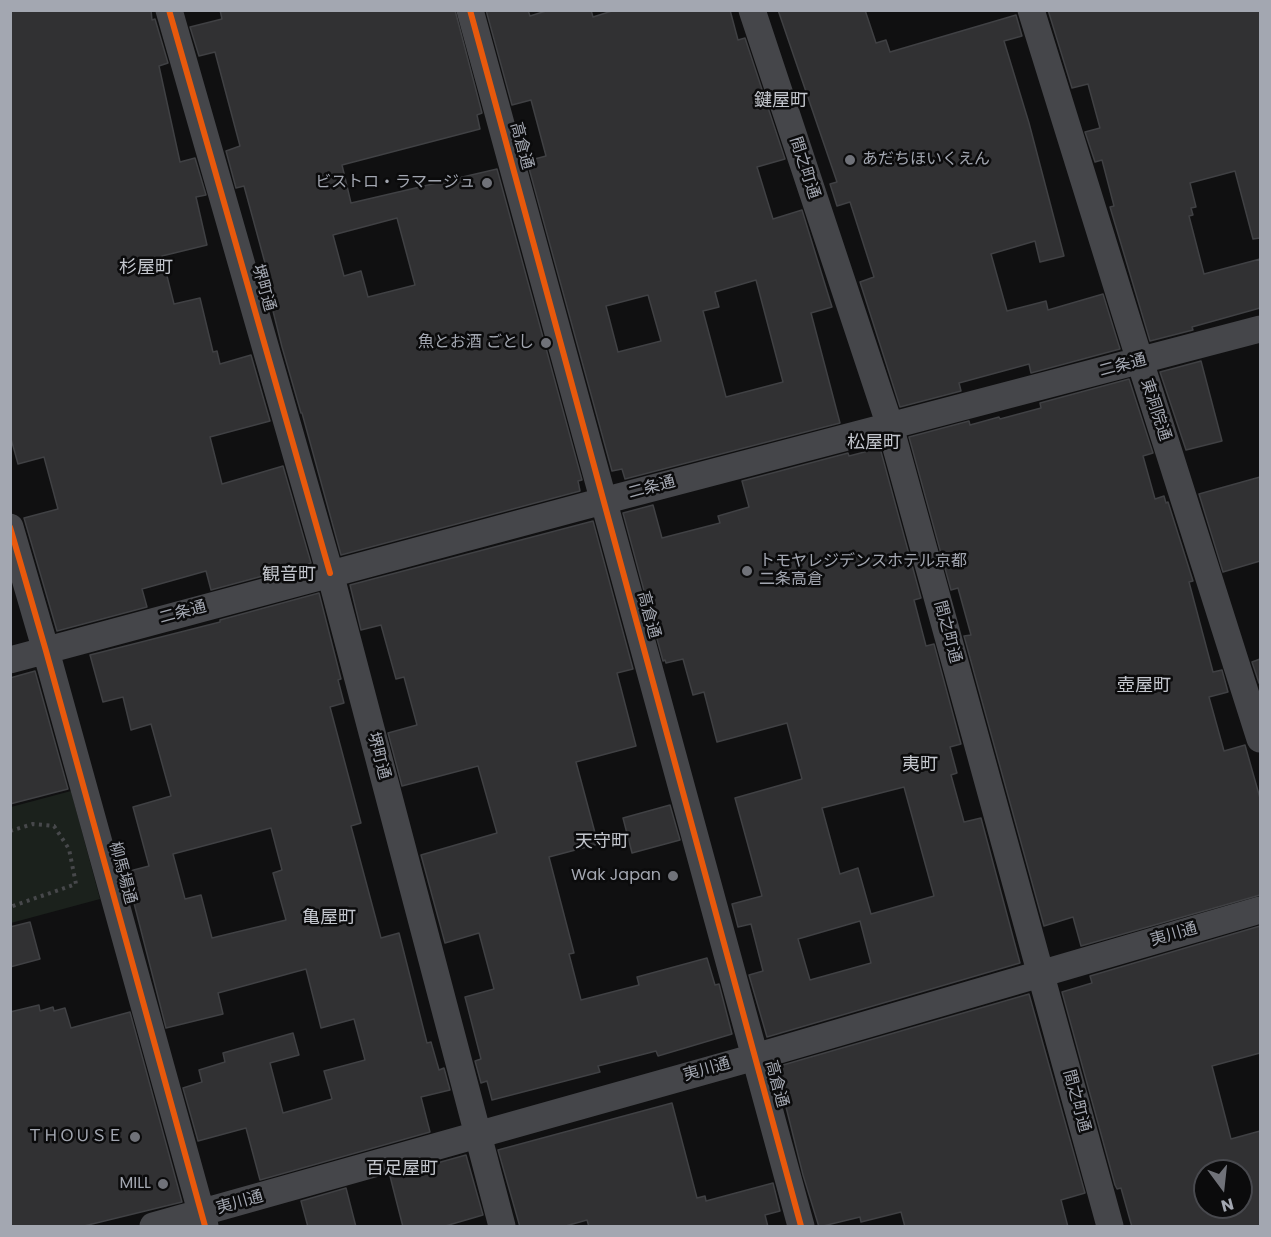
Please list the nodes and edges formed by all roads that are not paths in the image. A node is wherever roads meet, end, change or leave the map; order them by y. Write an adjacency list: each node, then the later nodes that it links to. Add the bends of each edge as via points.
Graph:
1 (169, 10): 10 (street, 堺町通)
2 (470, 10): 8 (street, 高倉通)
3 (752, 10): 7 (street, 間之町通)
4 (1031, 10): 6 (street, 東洞院通)
5 (1260, 329): 6 (street, 二条通)
6 (1140, 361): 7 (street, 二条通); 13 (street, 東洞院通)
7 (890, 426): 8 (street, 二条通); 15 (street, 間之町通)
8 (603, 501): 10 (street, 二条通); 16 (street, 高倉通)
9 (10, 527): 11 (street, 柳馬場通)
10 (330, 573): 11 (street, 二条通); 17 (street, 堺町通)
11 (46, 651): 12 (street, 二条通); 18 (street, 柳馬場通)
12 (10, 660)
13 (1260, 739)
14 (1260, 910): 15 (street, 夷川通)
15 (1041, 973): 16 (street, 夷川通); 22 (street, 間之町通)
16 (755, 1057): 17 (street, 夷川通); 21 (street, 高倉通)
17 (478, 1136): 18 (street, 夷川通); 20 (street, 堺町通)
18 (203, 1220): 19 (street, 夷川通)
19 (153, 1227)
20 (502, 1227)
21 (801, 1227)
22 (1110, 1227)

